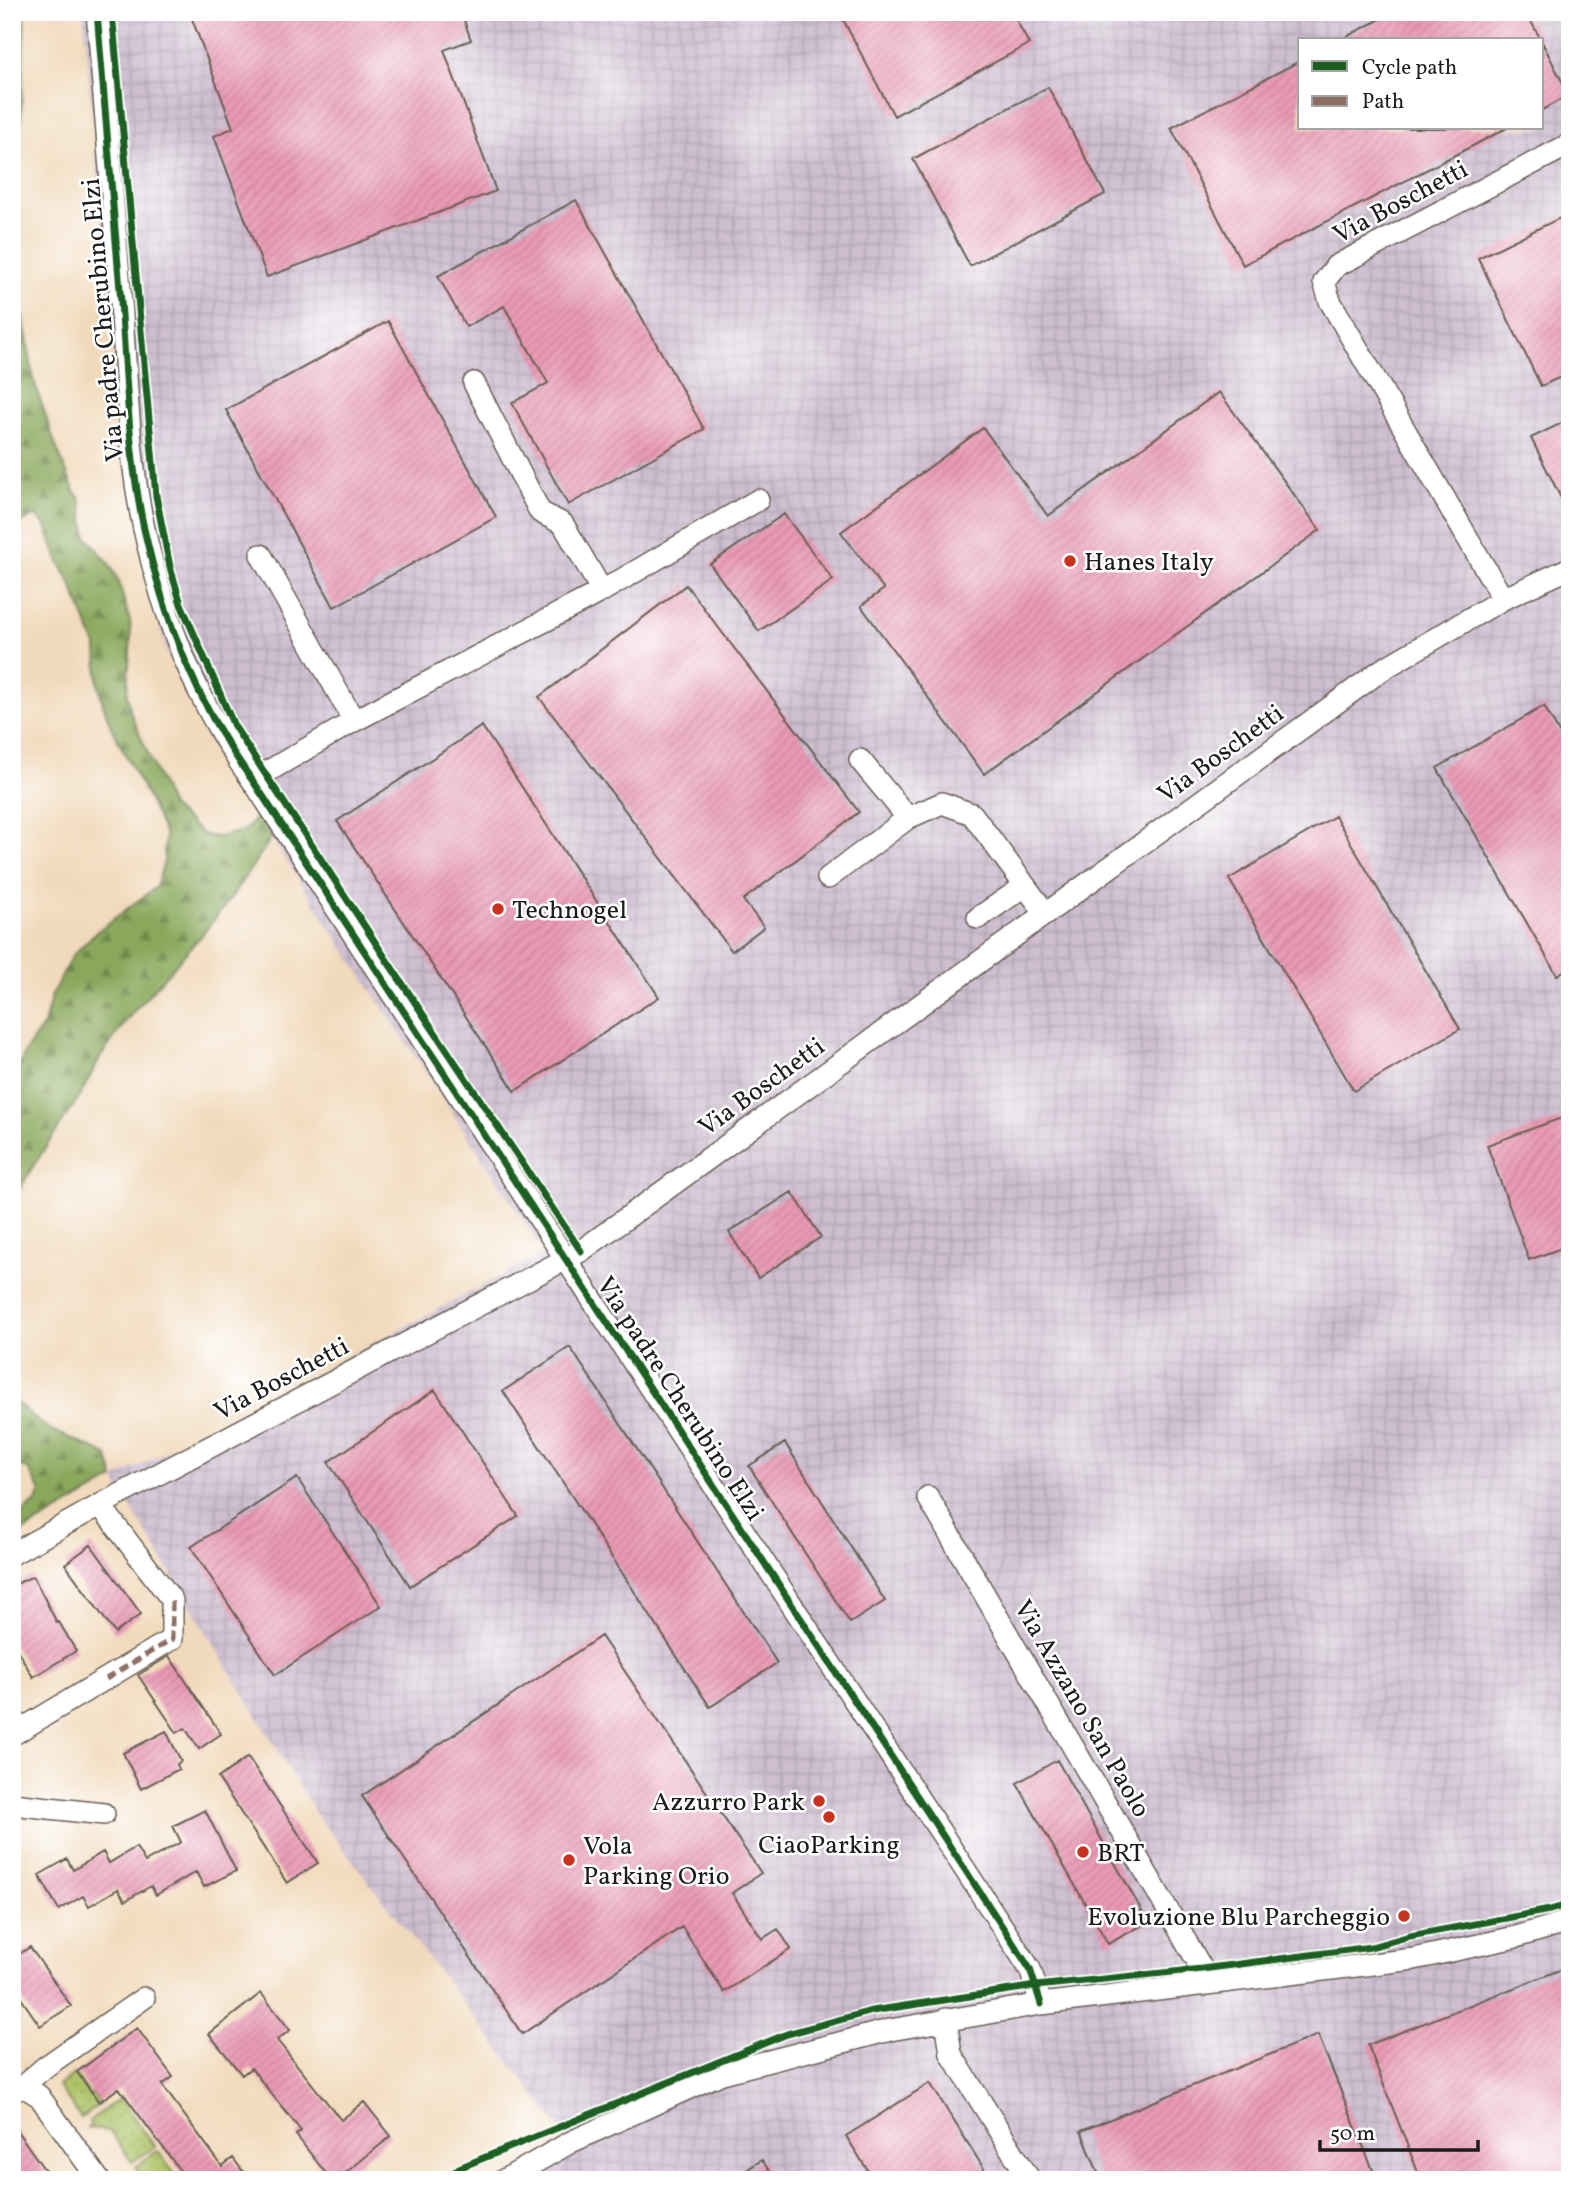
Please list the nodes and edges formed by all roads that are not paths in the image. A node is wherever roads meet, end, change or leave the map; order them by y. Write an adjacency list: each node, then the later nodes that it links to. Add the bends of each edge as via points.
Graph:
1 (97, 12): 11 (street, Via padre Cherubino Elzi, via 132,450 144,527 183,655 234,757)
2 (1570, 144): 8 (street, Via Boschetti, via 1336,266 1324,282 1330,301)
3 (474, 383): 7 (street, via 540,512 564,524)
4 (758, 500): 7 (street)
5 (261, 555): 9 (street)
6 (1570, 568): 8 (street, Via Boschetti)
7 (602, 591): 9 (street)
8 (1503, 599): 15 (street, Via Boschetti, via 1383,669)
9 (354, 721): 11 (street, via 265,773)
10 (860, 760): 12 (street)
11 (255, 784): 17 (street, Via padre Cherubino Elzi)
12 (908, 818): 13 (street); 14 (street, via 942,803 972,814)
13 (828, 878)
14 (1025, 886): 15 (street); 16 (street)
15 (1046, 914): 17 (street, Via Boschetti)
16 (978, 918)
17 (565, 1260): 19 (street, Via Boschetti); 27 (street, Via padre Cherubino Elzi, via 1030,1969)
18 (928, 1497): 25 (street, Via Azzano San Paolo, via 1202,1969)
19 (100, 1505): 20 (street, Via Boschetti); 21 (street, via 172,1600 172,1639)
20 (12, 1554)
21 (12, 1735)
22 (12, 1804): 23 (street)
23 (104, 1814)
24 (1570, 1922): 25 (street, via 1413,1959)
25 (1204, 1985): 27 (street)
26 (144, 1998): 29 (street)
27 (1041, 2004): 28 (street)
28 (946, 2019): 31 (street, via 722,2073 571,2142); 32 (street, via 951,2054)
29 (18, 2089): 30 (street, via 39,2096)
30 (99, 2180)
31 (504, 2180)
32 (1030, 2180)

